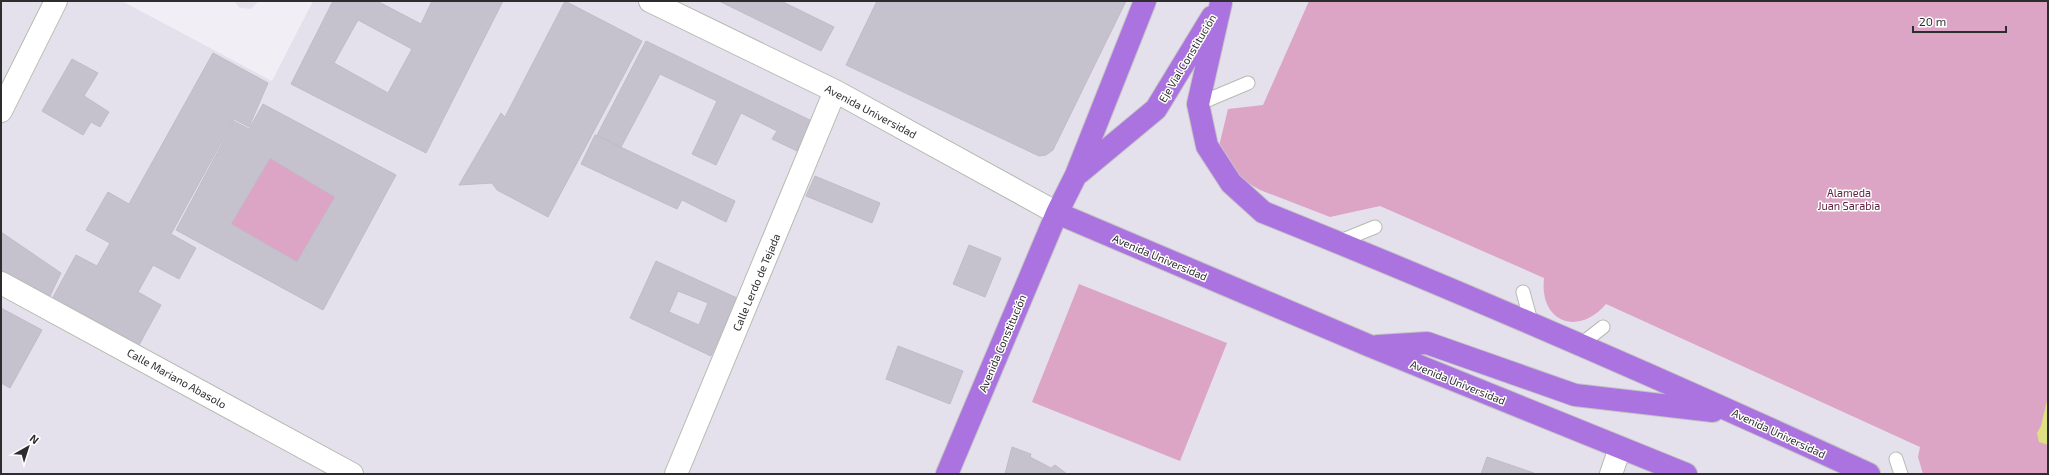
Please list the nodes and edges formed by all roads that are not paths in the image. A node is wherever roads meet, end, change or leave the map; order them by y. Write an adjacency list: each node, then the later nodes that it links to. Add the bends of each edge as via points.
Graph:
1 (650, 1): 6 (street, Avenida Universidad)
2 (1145, 1): 9 (main road, Eje Vial Constitución)
3 (53, 2): 8 (street)
4 (1221, 2): 7 (main road, Avenida Universidad); 9 (main road, Eje Vial Constitución, via 1156,109)
5 (1248, 83): 7 (lane)
6 (835, 90): 10 (street, Avenida Universidad); 23 (street, Calle Lerdo de Tejada)
7 (1198, 104): 12 (main road, Avenida Universidad, via 1207,146 1230,183 1263,212)
8 (1, 111)
9 (1076, 175): 10 (main road, Eje Vial Constitución)
10 (1057, 213): 18 (main road, Avenida Universidad); 24 (main road, Avenida Constitución)
11 (1375, 227): 12 (lane)
12 (1338, 242): 15 (main road, Avenida Universidad)
13 (1, 283): 22 (street, Calle Mariano Abasolo)
14 (1523, 292): 15 (lane)
15 (1532, 325): 17 (main road, Avenida Universidad)
16 (1603, 327): 17 (lane)
17 (1580, 345): 19 (main road, Avenida Universidad)
18 (1370, 346): 19 (main road, via 1427,343 1575,395); 20 (main road, Avenida Universidad)
19 (1737, 413): 27 (main road, Avenida Universidad)
20 (1620, 448): 25 (street); 26 (main road, Avenida Universidad)
21 (1896, 459): 28 (lane)
22 (352, 474)
23 (676, 474)
24 (947, 474)
25 (1611, 474)
26 (1686, 474)
27 (1869, 474)
28 (1902, 474)

